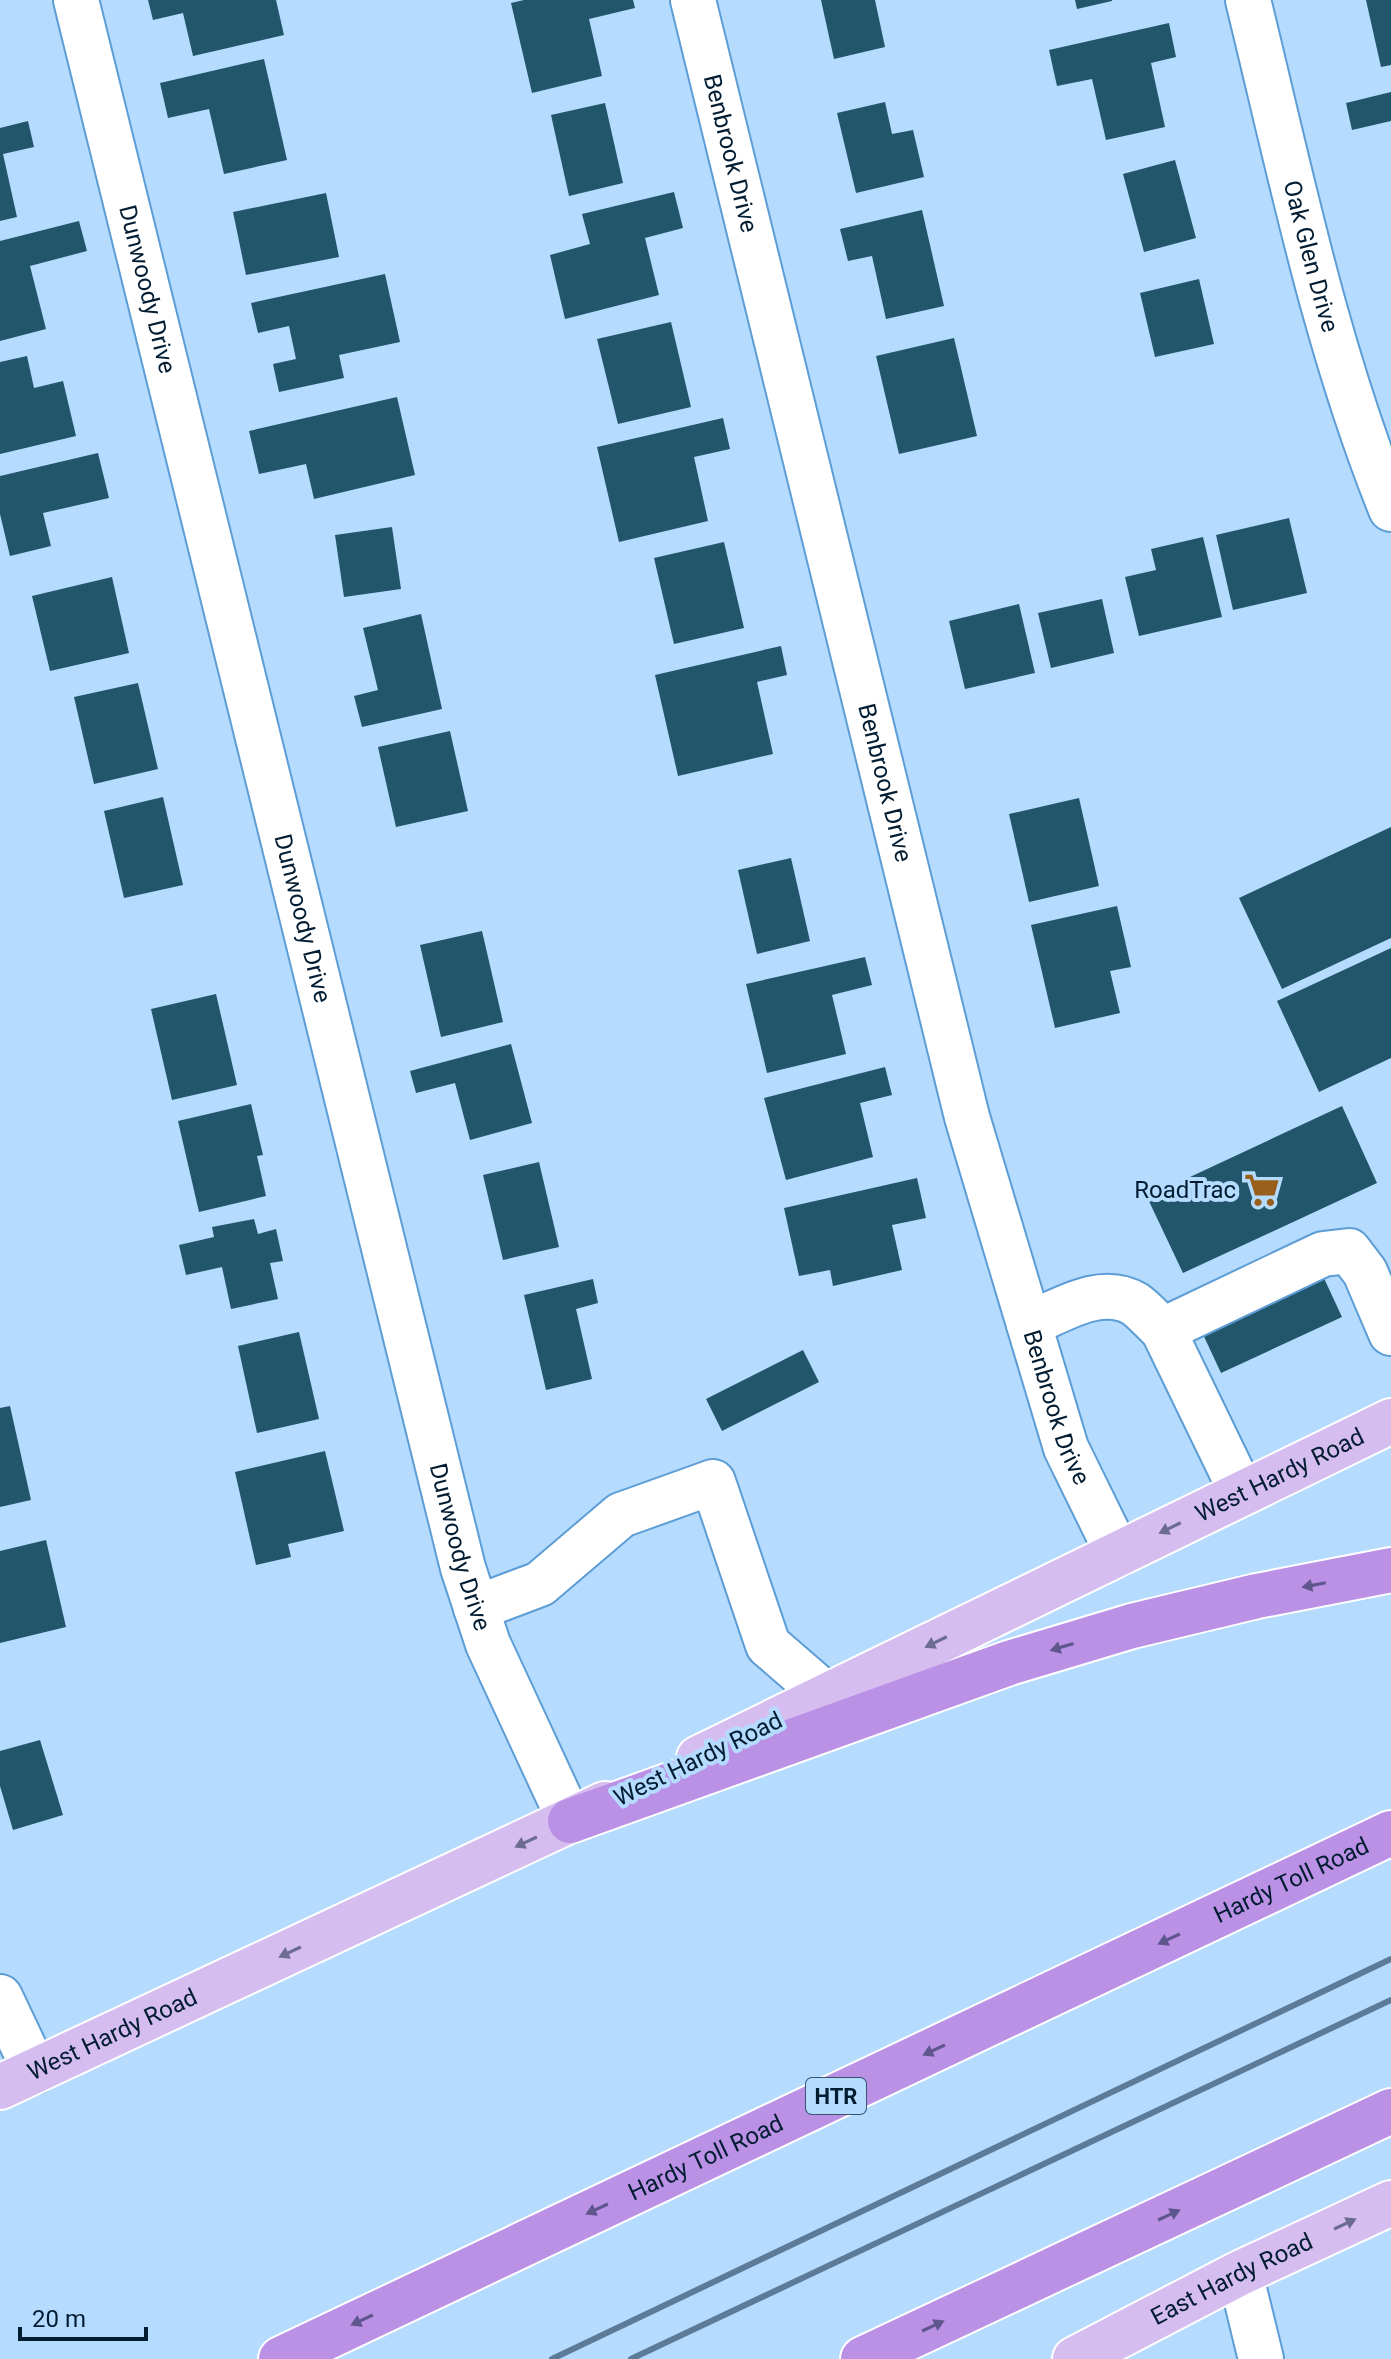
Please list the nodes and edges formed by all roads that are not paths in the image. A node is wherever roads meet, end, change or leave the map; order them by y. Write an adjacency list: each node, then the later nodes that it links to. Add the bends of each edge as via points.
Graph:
1 (76, 0): 12 (street, Dunwoody Drive)
2 (693, 0): 5 (street, Benbrook Drive, via 967,1117)
3 (1248, 0): 4 (street, Oak Glen Drive, via 1322,301 1364,442)
4 (1391, 509)
5 (1029, 1324): 6 (street, via 1100,1295 1137,1305); 10 (street, Benbrook Drive, via 1066,1448)
6 (1163, 1330): 7 (street, via 1323,1254 1349,1251 1365,1272); 9 (street)
7 (1391, 1333)
8 (1391, 1421): 9 (main road, West Hardy Road)
9 (1242, 1493): 10 (main road, West Hardy Road, one-way to 10)
10 (1118, 1554): 13 (main road, West Hardy Road, one-way to 13)
11 (1391, 1570): 14 (highway, one-way to 14, via 1132,1626 1009,1663)
12 (476, 1608): 13 (street, via 540,1584 621,1515 713,1482 768,1645); 14 (street, Dunwoody Drive)
13 (827, 1696): 14 (main road, West Hardy Road)
14 (570, 1821): 17 (main road, West Hardy Road, one-way to 17)
15 (1391, 1833): 21 (highway, Hardy Toll Road / HTR, one-way to 21)
16 (0, 1997): 17 (street)
17 (17, 2079)
18 (1391, 2111): 22 (highway, one-way to 18)
19 (1391, 2203): 20 (main road, East Hardy Road, one-way to 19)
20 (1240, 2273): 23 (main road, East Hardy Road); 24 (street)
21 (281, 2359)
22 (863, 2359)
23 (1075, 2359)
24 (1261, 2359)

